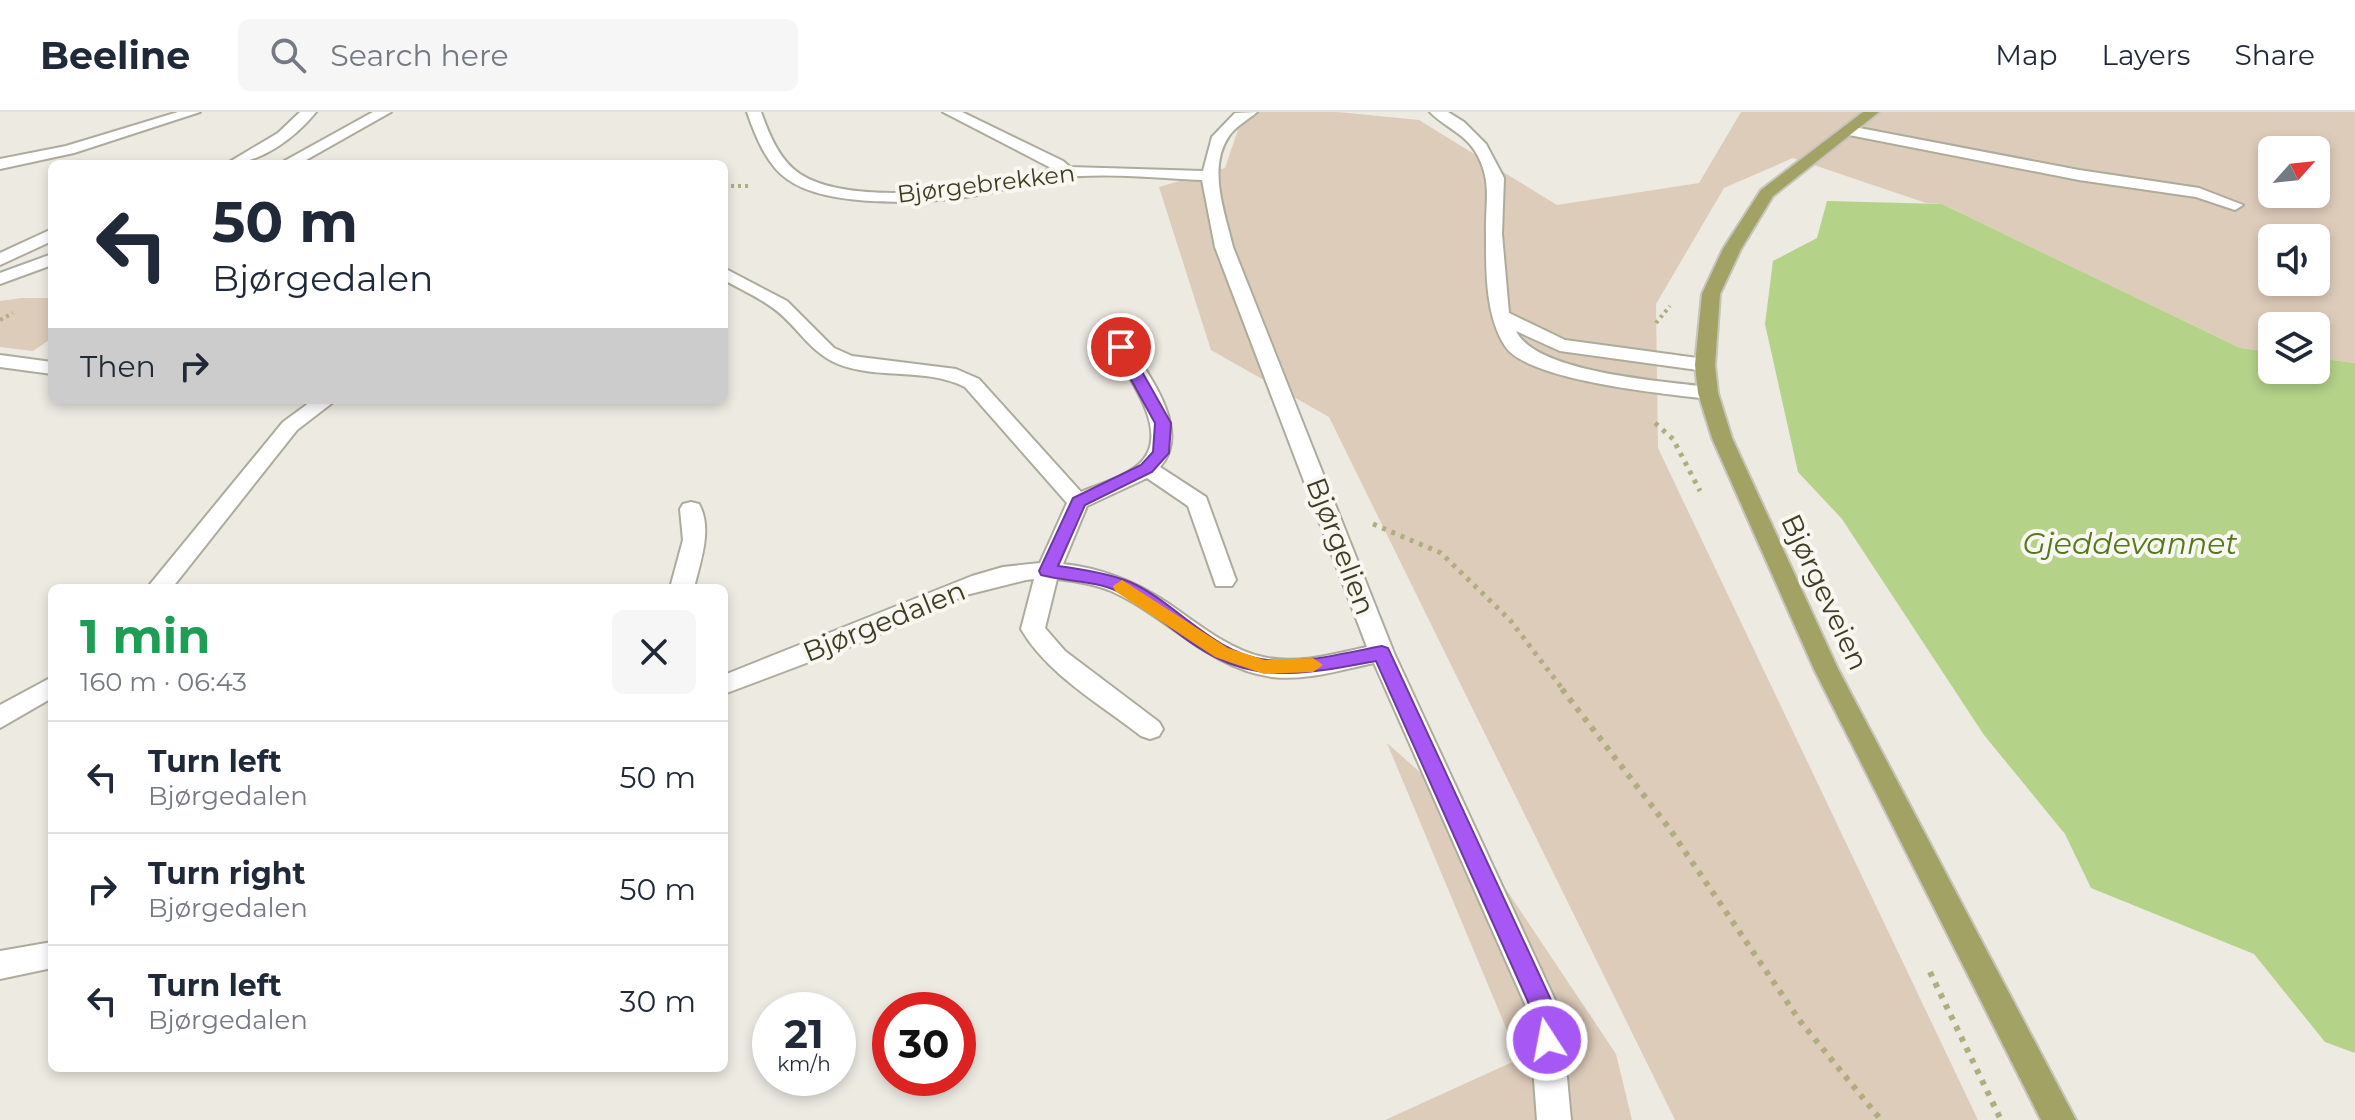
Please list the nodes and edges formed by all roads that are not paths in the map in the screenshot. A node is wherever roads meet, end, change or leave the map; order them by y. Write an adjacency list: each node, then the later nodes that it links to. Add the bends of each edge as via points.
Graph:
1 (193, 112): 12 (street, via 69,150)
2 (309, 112): 10 (street, via 283,136)
3 (384, 112): 11 (street)
4 (754, 112): 13 (street, Bjørgebrekken, via 783,166 799,181 827,188 899,197 935,195)
5 (950, 112): 13 (street)
6 (1250, 112): 14 (street, Bjørgelien, via 1220,137)
7 (1437, 112): 21 (street, via 1481,147 1496,178)
8 (1872, 112): 9 (main road, Bjørgeveien)
9 (1849, 131): 15 (street, via 2199,193); 24 (main road, Bjørgeveien, via 1767,193 1732,249 1711,294)
10 (241, 160)
11 (294, 160)
12 (0, 164)
13 (1066, 172): 14 (street, Bjørgebrekken)
14 (1209, 176): 35 (street, Bjørgelien, via 1224,247)
15 (2235, 205)
16 (48, 236): 17 (street)
17 (0, 260)
18 (48, 261): 20 (street)
19 (728, 275): 29 (street, via 781,305 827,352 848,361 956,375 972,383)
20 (0, 279)
21 (1500, 316): 24 (street, via 1560,345); 26 (street, via 1514,346 1553,367)
22 (1121, 347): 28 (street, via 1163,423 1161,453)
23 (0, 361): 25 (street)
24 (1705, 365): 26 (main road, Bjørgeveien)
25 (48, 367)
26 (1708, 393): 43 (main road, Bjørgeveien, via 1722,438 1826,669)
27 (320, 404): 33 (street, via 290,426)
28 (1147, 468): 29 (street); 32 (street, via 1198,502)
29 (1078, 502): 31 (street)
30 (691, 509): 34 (street, via 694,540)
31 (1048, 571): 35 (street, Bjørgedalen, via 1124,587 1222,652 1264,667); 36 (street, Bjørgedalen, via 1007,574 965,586); 39 (street, via 1033,629 1056,657)
32 (1224, 580)
33 (162, 584)
34 (683, 584)
35 (1382, 653): 42 (street, Bjørgelien, via 1545,1013)
36 (728, 683)
37 (48, 688): 38 (street)
38 (0, 718)
39 (1150, 729)
40 (48, 956): 41 (street)
41 (0, 965)
42 (1554, 1120)
43 (2059, 1120)

